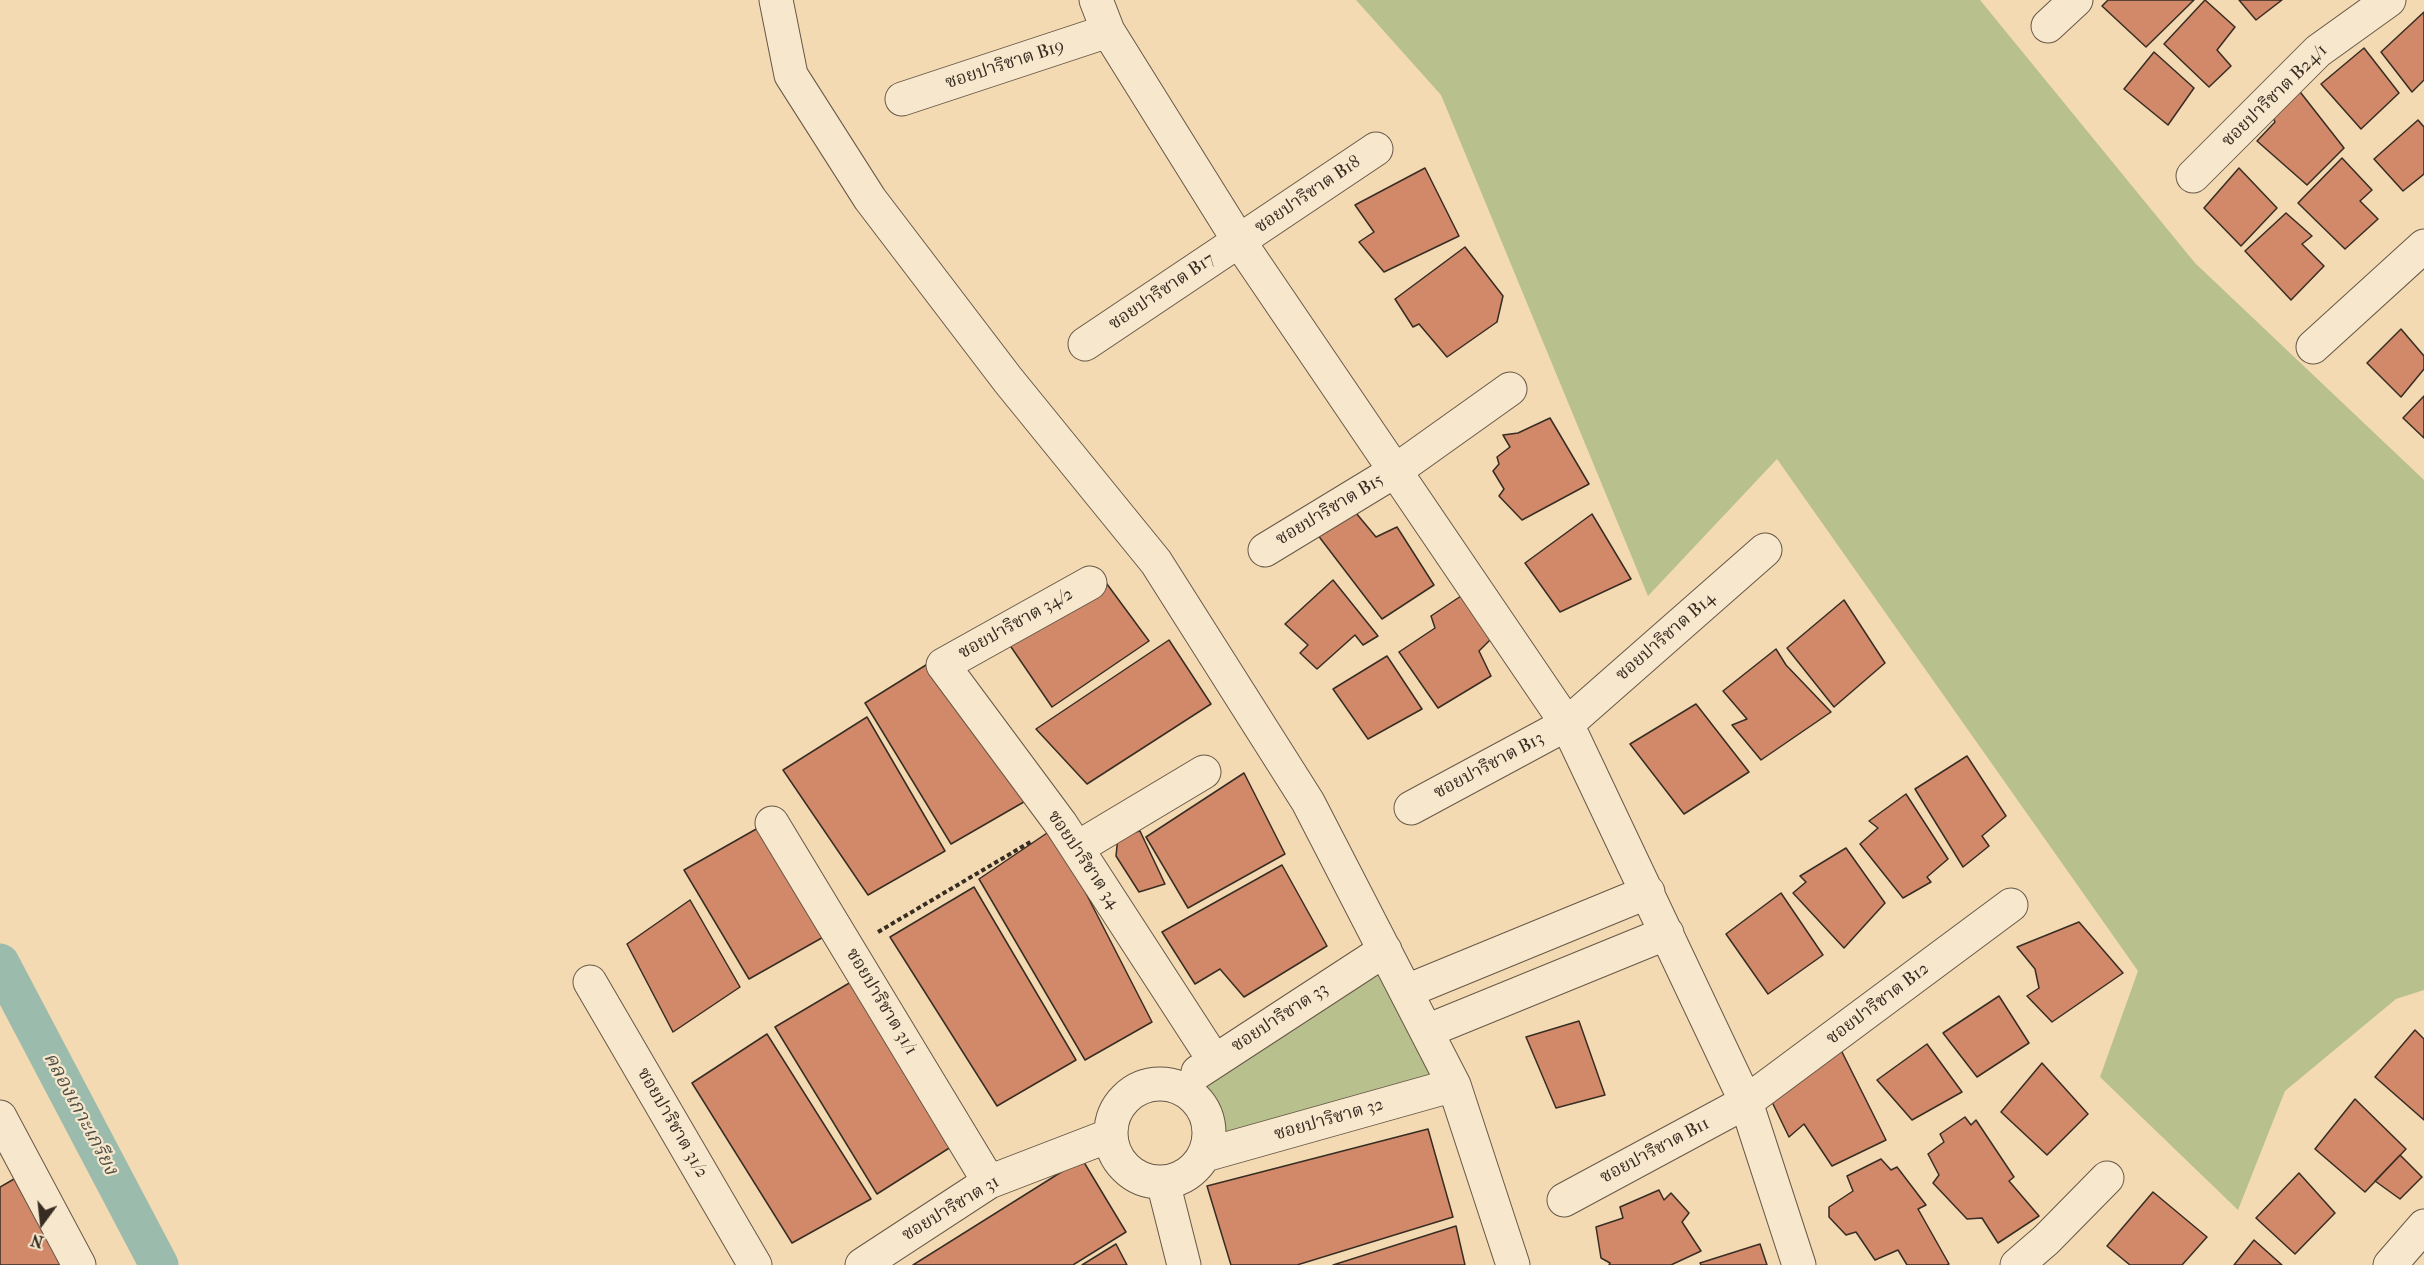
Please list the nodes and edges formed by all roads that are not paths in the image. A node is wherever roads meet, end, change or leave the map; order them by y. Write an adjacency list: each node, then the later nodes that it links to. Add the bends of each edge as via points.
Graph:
1 (776, 0): 28 (street, via 791,75 870,199 1008,380 1156,562 1308,802)
2 (1096, 0): 6 (street)
3 (2076, 0): 5 (street)
4 (2389, 0): 9 (street, ซอยปาริชาต B24/1, via 2318,51)
5 (2048, 26)
6 (1108, 31): 7 (street, ซอยปาริชาต B19); 10 (street)
7 (902, 99)
8 (1376, 149): 10 (street, ซอยปาริชาต B18)
9 (2193, 176)
10 (1239, 241): 12 (street, ซอยปาริชาต B17); 15 (street)
11 (2424, 246): 13 (street)
12 (1085, 344)
13 (2313, 347)
14 (1510, 389): 15 (street, ซอยปาริชาต B15)
15 (1395, 471): 16 (street, ซอยปาริชาต B15); 20 (street)
16 (1265, 550)
17 (1765, 550): 20 (street, ซอยปาริชาต B14)
18 (1090, 583): 19 (street, ซอยปาริชาต 34/2)
19 (943, 665): 24 (street, ซอยปาริชาต 34)
20 (1567, 724): 22 (street, ซอยปาริชาต B13); 25 (street)
21 (1204, 772): 24 (street)
22 (1412, 807)
23 (772, 823): 40 (street, ซอยปาริชาต 31/1)
24 (1069, 836): 32 (street, ซอยปาริชาต 34)
25 (1648, 892): 27 (street); 30 (street)
26 (2011, 905): 35 (street, ซอยปาริชาต B12)
27 (1668, 933): 31 (street); 35 (street)
28 (1384, 950): 30 (street); 32 (street, ซอยปาริชาต 33)
29 (590, 982): 45 (street, ซอยปาริชาต 31/2)
30 (1407, 991): 31 (street)
31 (1427, 1031): 33 (street)
32 (1214, 1060): 34 (street, ซอยปาริชาต 33)
33 (1454, 1084): 38 (street, ซอยปาริชาต 32); 48 (street)
34 (1178, 1087): 37 (street, via 1163,1084 1135,1091 1115,1113); 38 (street, via 1204,1109 1209,1132)
35 (1746, 1102): 42 (street, ซอยปาริชาต B11); 49 (street)
36 (0, 1117): 44 (street)
37 (1111, 1135): 40 (street, ซอยปาริชาต 31); 41 (street, via 1116,1156 1131,1173)
38 (1205, 1155): 41 (street, via 1188,1174)
39 (2107, 1178): 50 (street)
40 (990, 1182): 46 (street, ซอยปาริชาต 31)
41 (1163, 1182): 47 (street)
42 (1564, 1200)
43 (2424, 1226): 51 (street)
44 (79, 1265)
45 (755, 1265)
46 (862, 1265)
47 (1184, 1265)
48 (1513, 1265)
49 (1799, 1265)
50 (2018, 1265)
51 (2390, 1265)

